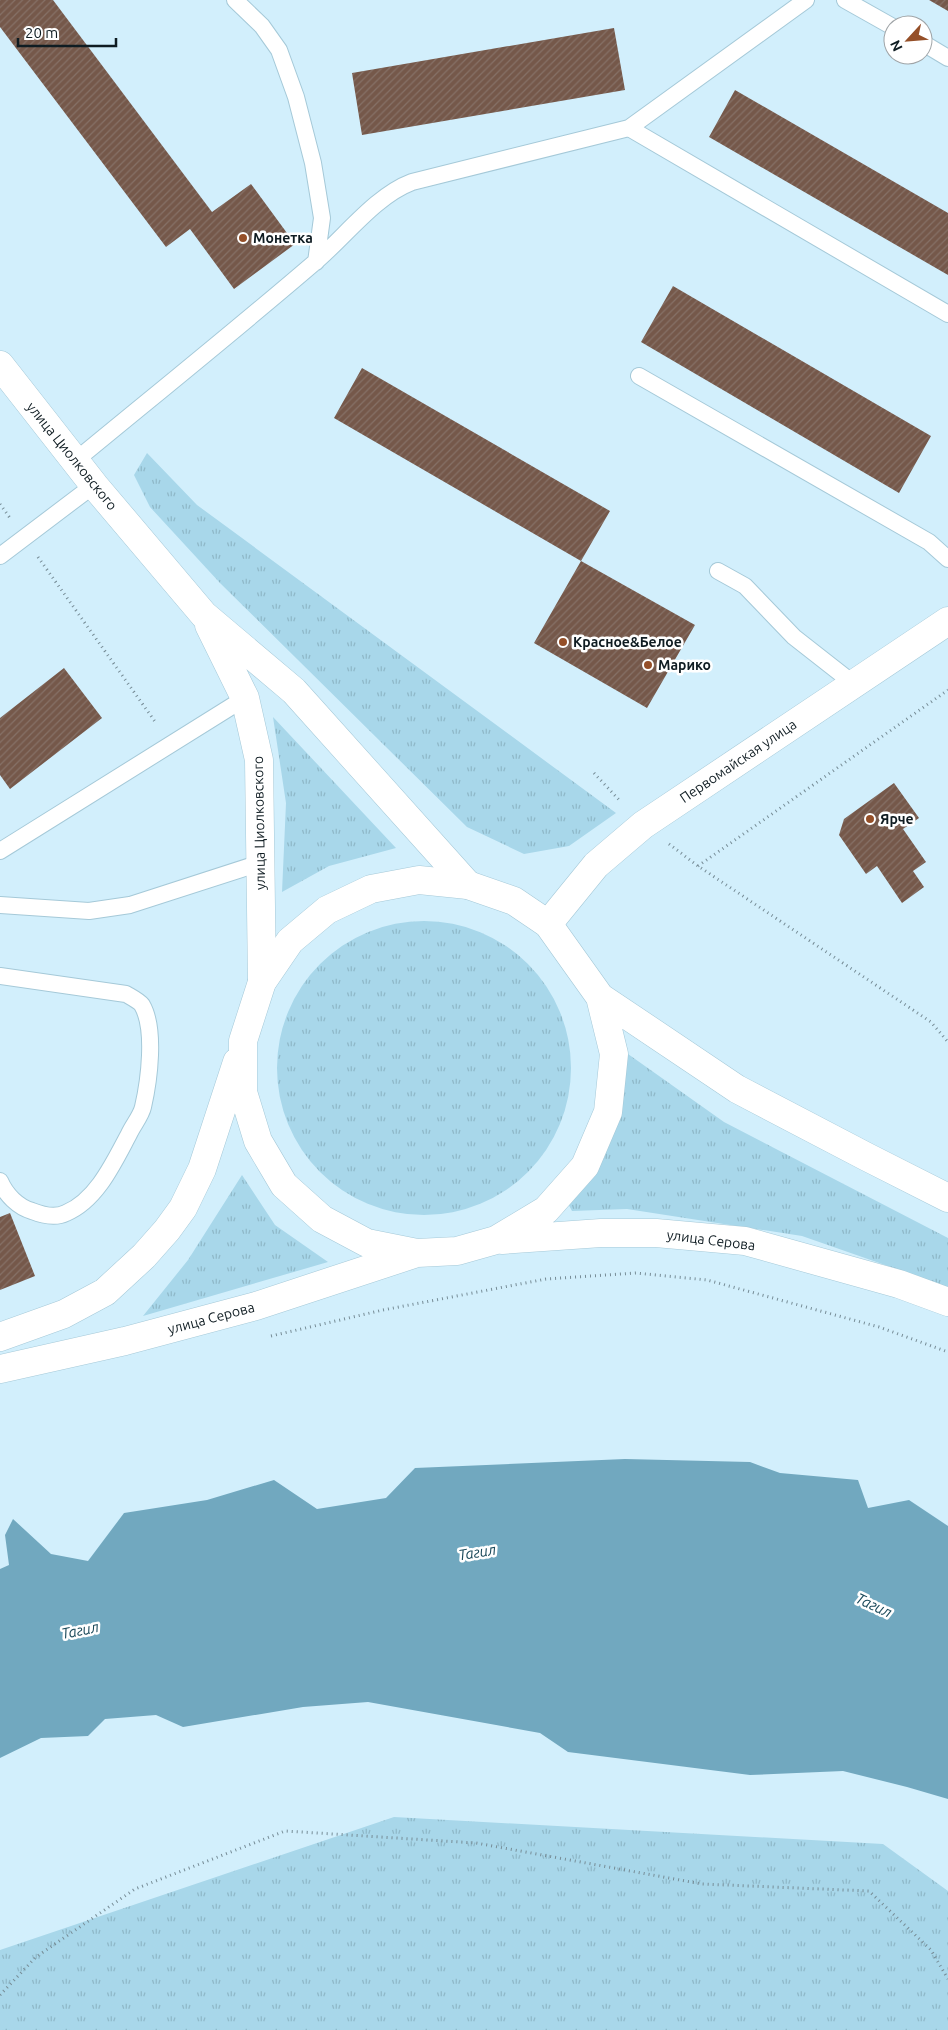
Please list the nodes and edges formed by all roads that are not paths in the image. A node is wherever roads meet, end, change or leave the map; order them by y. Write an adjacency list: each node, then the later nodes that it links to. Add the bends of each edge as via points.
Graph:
1 (235, 0): 8 (lane, via 262,26 279,50 296,97 313,163 322,218)
2 (806, 0): 7 (lane)
3 (845, 0): 4 (lane)
4 (883, 21)
5 (933, 50): 6 (lane)
6 (948, 58)
7 (629, 128): 8 (lane, via 398,187 383,197); 9 (lane)
8 (316, 262): 12 (lane)
9 (948, 314)
10 (0, 365): 12 (main road, улица Циолковского)
11 (638, 376): 15 (lane, via 929,542)
12 (75, 461): 13 (main road, улица Циолковского)
13 (94, 485): 14 (lane); 17 (main road, улица Циолковского)
14 (0, 556)
15 (948, 559)
16 (718, 572): 19 (lane, via 745,586 794,637)
17 (204, 614): 20 (main road, улица Циолковского); 23 (main road, улица Циолковского, via 294,691)
18 (948, 621): 19 (main road, Первомайская улица)
19 (854, 684): 25 (main road, Первомайская улица, via 642,825 596,865)
20 (245, 698): 21 (lane); 22 (main road, улица Циолковского, via 259,760)
21 (0, 851)
22 (260, 863): 24 (lane, via 130,905 89,911); 27 (main road, улица Циолковского)
23 (468, 885): 25 (main road, via 514,902); 27 (main road, via 419,880 371,889 327,910 297,935)
24 (0, 905)
25 (548, 924): 28 (main road)
26 (0, 976): 30 (lane, via 126,994 141,1004 149,1024 150,1053 143,1108 111,1167 76,1208 64,1215 44,1215 22,1208 3,1189)
27 (262, 982): 29 (main road)
28 (600, 997): 31 (main road, via 738,1089); 32 (main road, via 614,1054 608,1112 585,1166 546,1210)
29 (243, 1041): 33 (main road, via 243,1092 258,1141 284,1185 322,1219 359,1239); 35 (main road, via 202,1169 183,1208 167,1230 105,1292 64,1314)
30 (0, 1181)
31 (948, 1198)
32 (496, 1240): 33 (main road, via 458,1250); 34 (main road, улица Серова, via 638,1233 745,1241 899,1284)
33 (417, 1253): 36 (main road, улица Серова, via 256,1306 125,1341)
34 (948, 1302)
35 (0, 1337)
36 (0, 1369)

